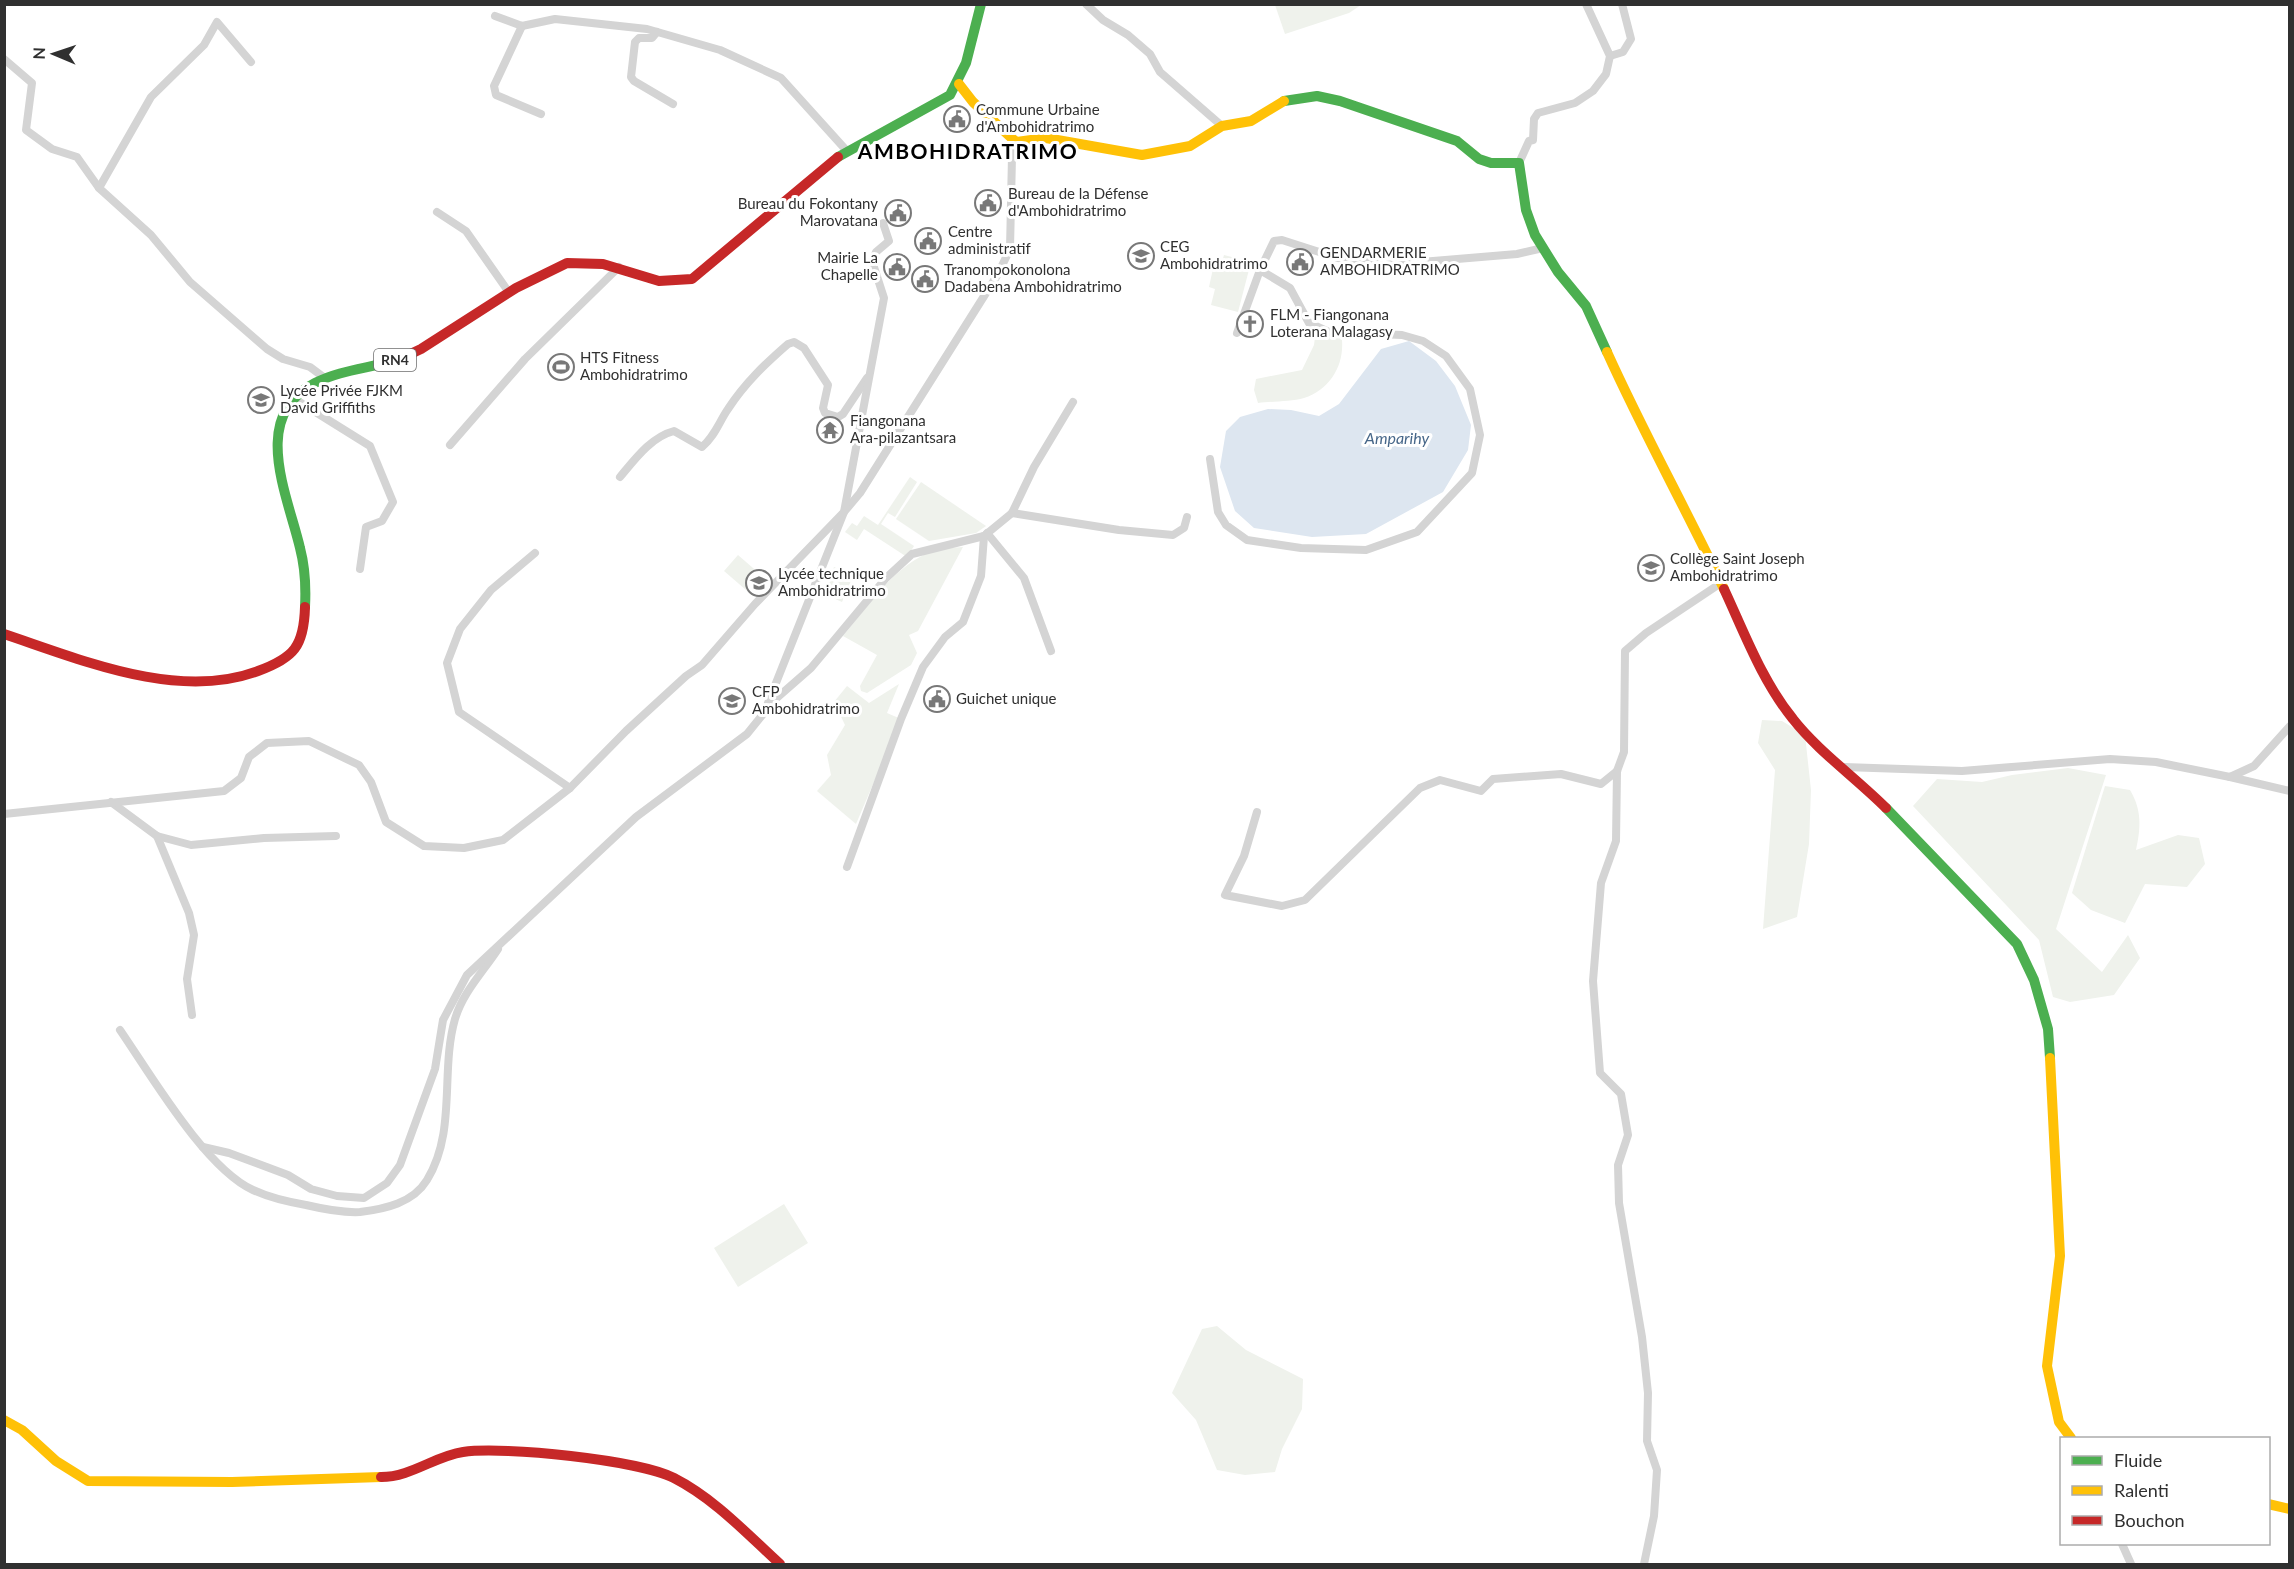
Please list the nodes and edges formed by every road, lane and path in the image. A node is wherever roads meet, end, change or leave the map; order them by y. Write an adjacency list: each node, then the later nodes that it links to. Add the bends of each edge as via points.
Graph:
1 (981, 4): 11 (street, RN4)
2 (1086, 4): 16 (street, via 1150,54 1160,72)
3 (1586, 4): 8 (street)
4 (1622, 4): 8 (street, via 1631,39 1623,52)
5 (495, 16): 6 (street)
6 (522, 26): 7 (street, via 555,19); 15 (street, via 494,86 496,94)
7 (657, 32): 14 (street, via 652,38 635,42 632,77); 18 (street, via 720,50 781,78)
8 (1610, 56): 19 (street, via 1606,74 1593,91 1575,103 1538,112 1533,140)
9 (4, 59): 20 (street, via 32,83 26,130 52,149 77,157)
10 (251, 62): 20 (street, via 217,22 204,45 151,97)
11 (959, 84): 12 (street, RN4); 13 (street)
12 (950, 95): 13 (street); 18 (street, RN4)
13 (973, 102): 17 (street)
14 (673, 104)
15 (541, 114)
16 (1222, 126): 17 (street, via 1190,146 1142,154 1046,138); 19 (street, via 1251,121 1288,99 1317,96 1430,130 1457,141 1479,159 1491,163)
17 (1016, 142): 35 (street, via 1012,156 1010,249 860,493)
18 (846, 150): 24 (street, RN4, via 692,279 654,281)
19 (1519, 163): 23 (street, via 1526,210)
20 (99, 188): 29 (street, via 151,235 190,282 267,349 310,367)
21 (438, 212): 26 (street, via 466,231)
22 (883, 223): 28 (street, via 889,241 872,261 884,298)
23 (1543, 248): 25 (street, via 1517,254 1385,265 1338,258 1282,240 1274,241); 41 (street, via 1586,306 1640,426)
24 (619, 267): 26 (street, RN4, via 588,260 566,263); 32 (street, via 525,359)
25 (1260, 270): 27 (street); 33 (street, via 1290,288 1309,323 1319,328 1329,332 1402,334 1446,356 1470,389 1480,435 1472,473 1417,532 1365,550 1301,548 1247,540 1226,525 1218,512)
26 (508, 291): 29 (street, RN4, via 410,355)
27 (1237, 333)
28 (868, 375): 34 (street, via 843,414 831,415 823,408 828,386 825,380 804,348 794,342 788,344 754,374 726,411 711,440 702,447 674,431 662,434); 35 (street)
29 (326, 379): 30 (street, RN4, via 309,385)
30 (293, 398): 40 (street, via 370,446 393,502 382,521 366,527); 42 (street, RN4, via 279,424 277,453 301,551 305,612 296,648 287,657 244,676 197,684 102,665)
31 (1073, 402): 36 (street)
32 (450, 445)
33 (1210, 459)
34 (620, 477)
35 (844, 512): 44 (street); 49 (street, via 702,665 626,731)
36 (1012, 513): 37 (street, via 1173,535 1184,528); 38 (street)
37 (1187, 517)
38 (985, 535): 43 (street, via 1024,578); 44 (street, via 912,554 886,578 811,669); 56 (street, via 981,576 963,622 945,637 924,667)
39 (535, 554): 49 (street, via 491,590 460,629 447,663 459,712)
40 (360, 568)
41 (1720, 583): 46 (street, via 1764,674 1792,718); 47 (street, via 1625,651 1624,752)
42 (4, 634)
43 (1051, 651)
44 (770, 704): 57 (street, via 747,734 636,817)
45 (2289, 726): 48 (street, via 2254,766)
46 (1844, 767): 48 (street, via 1962,771 2110,759 2156,762); 62 (street, via 2017,944 2034,980 2048,1029 2058,1196 2060,1256 2047,1366 2059,1422)
47 (1617, 771): 52 (street, via 1601,784 1561,774 1493,778 1481,791 1440,780 1420,788 1305,900 1282,906 1225,895 1244,856); 67 (street, via 1616,841 1601,883 1593,981 1595,1041 1600,1073 1621,1094 1628,1135 1618,1165 1619,1203 1643,1348 1648,1393 1647,1441 1657,1470 1654,1516)
48 (2230, 777): 50 (street)
49 (570, 788): 51 (street, via 503,840 464,848 424,846 386,822 371,782 359,765 309,741 267,742 249,757 242,778 224,791)
50 (2289, 791)
51 (111, 802): 53 (street); 54 (street)
52 (1257, 812)
53 (4, 813)
54 (157, 836): 55 (street, via 191,845); 58 (street, via 194,935 187,979)
55 (336, 836)
56 (847, 867)
57 (502, 943): 60 (street, via 467,975 455,994 443,1020 435,1069 400,1165 387,1183 364,1198 337,1196 311,1189 288,1175 229,1153); 60 (street, via 466,994 455,1019 438,1154 427,1181 407,1199 382,1210 354,1212 280,1200 252,1190)
58 (192, 1015)
59 (120, 1030): 60 (street)
60 (203, 1147)
61 (4, 1420): 66 (street, via 88,1481 395,1477 462,1452 509,1451 652,1469 712,1502)
62 (2070, 1437)
63 (2270, 1504): 64 (street)
64 (2289, 1509)
65 (2122, 1545): 68 (street)
66 (780, 1564)
67 (1644, 1564)
68 (2131, 1564)

